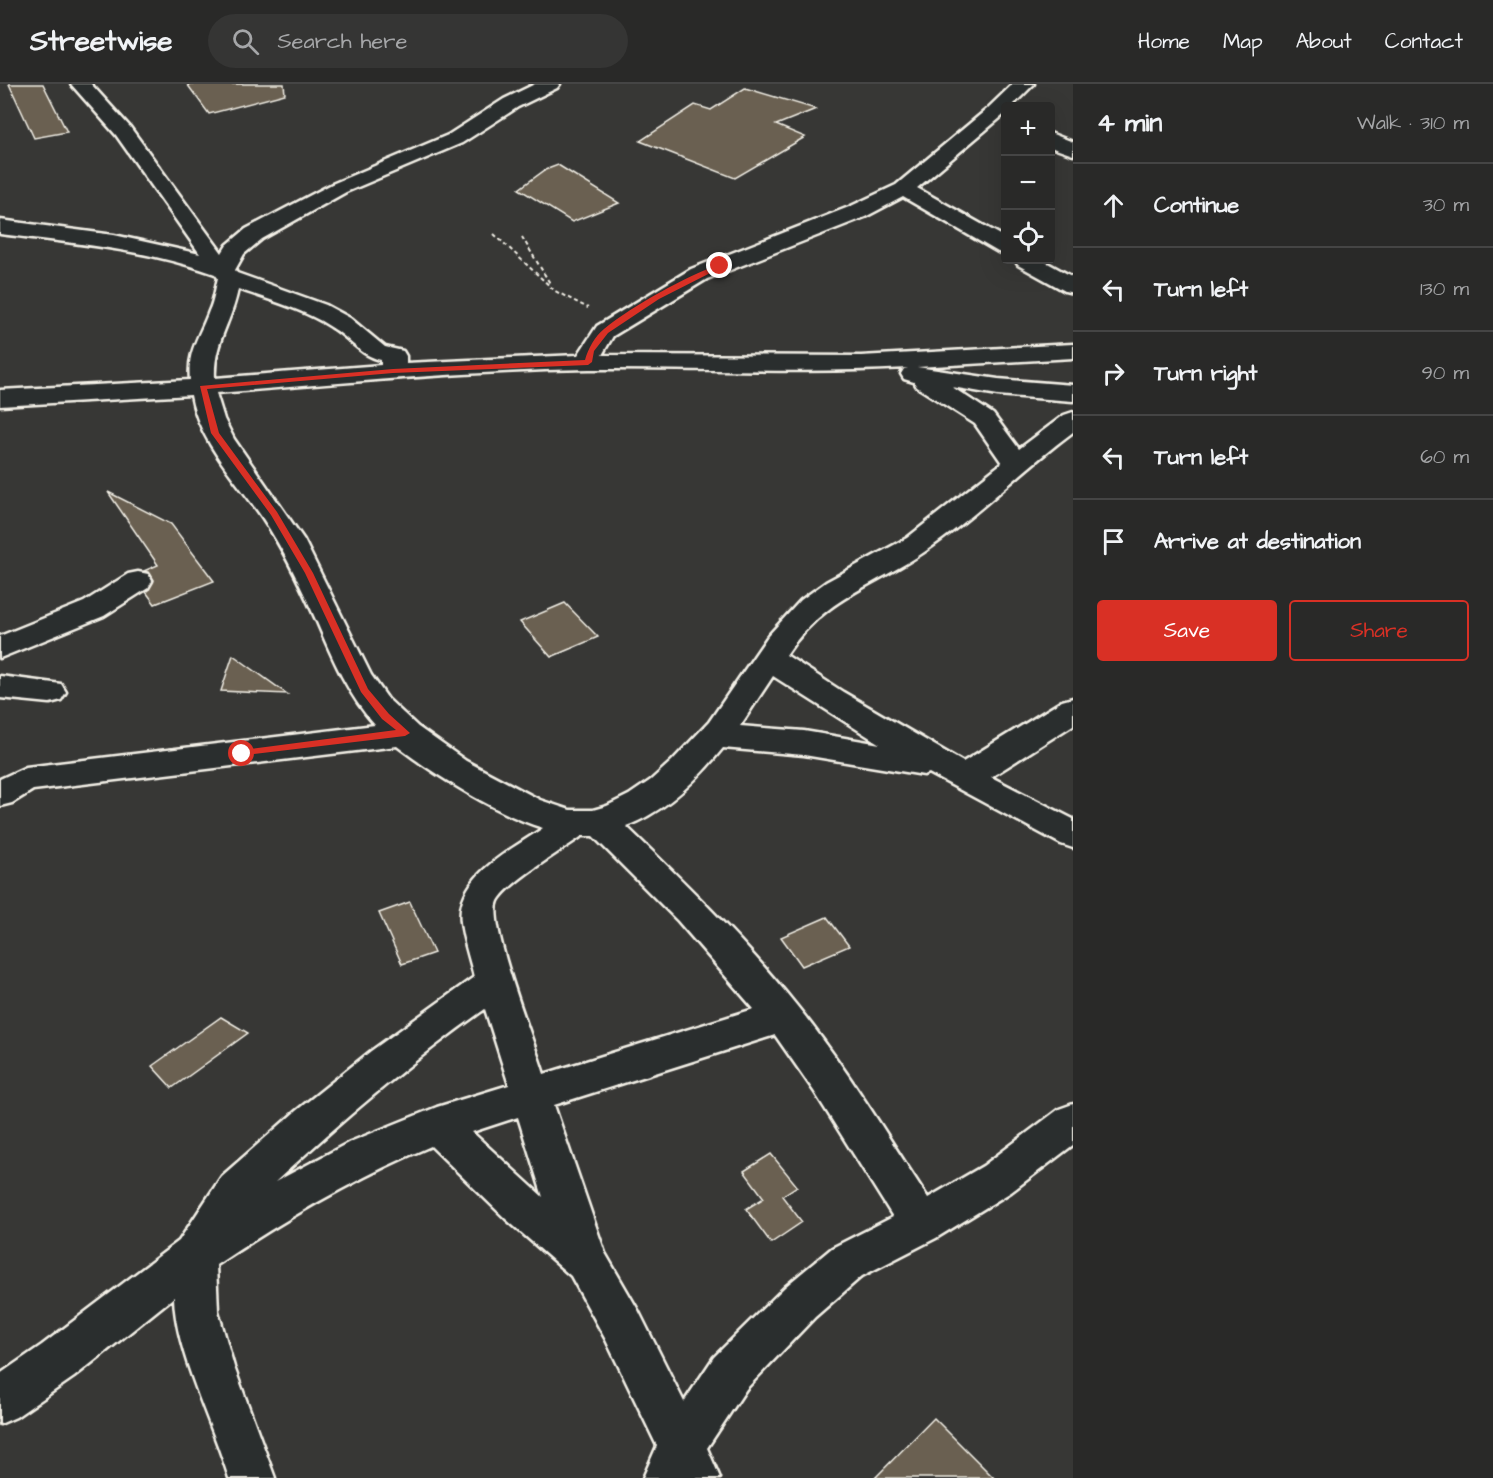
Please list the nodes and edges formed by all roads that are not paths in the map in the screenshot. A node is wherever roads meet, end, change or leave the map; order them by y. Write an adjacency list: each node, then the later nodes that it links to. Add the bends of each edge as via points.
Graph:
1 (81, 84): 11 (street, via 123,131)
2 (550, 84): 11 (street, via 511,103 455,139 339,188 254,234 235,250)
3 (1024, 84): 4 (street)
4 (999, 117): 7 (street)
5 (1055, 141): 6 (street)
6 (1073, 149)
7 (903, 189): 9 (street); 14 (street, via 857,212 699,274 605,331)
8 (0, 226): 11 (street, via 163,249 198,259)
9 (1001, 246)
10 (1033, 264): 12 (street)
11 (226, 274): 16 (street, via 342,323 377,352 394,356); 18 (street, via 220,314 204,347)
12 (1073, 286)
13 (1073, 351): 15 (street)
14 (588, 362): 15 (street); 16 (street)
15 (861, 363): 17 (street)
16 (393, 371): 18 (street)
17 (913, 374): 19 (street); 21 (street)
18 (203, 387): 20 (street); 31 (street, via 215,433 274,514 303,564 364,690 385,717)
19 (1073, 393)
20 (0, 398)
21 (984, 418): 23 (street); 24 (street)
22 (1073, 420): 23 (street)
23 (1046, 439): 24 (street)
24 (1016, 464): 27 (street, via 913,547 812,606 787,631)
25 (138, 581): 26 (street, via 94,609)
26 (0, 648)
27 (769, 658): 32 (street); 33 (street)
28 (0, 687): 29 (street)
29 (50, 692)
30 (1073, 709): 33 (street, via 1030,738)
31 (405, 733): 34 (street, via 26,779); 35 (street, via 470,778 546,817)
32 (715, 736): 33 (street, via 804,743); 35 (street, via 662,791)
33 (954, 772): 36 (street)
34 (0, 794)
35 (587, 823): 37 (street, via 502,874 481,896 478,920); 38 (street, via 691,911)
36 (1073, 835)
37 (494, 983): 39 (street); 43 (street, via 385,1063 261,1168 237,1190)
38 (783, 1016): 39 (street); 42 (street)
39 (532, 1095): 41 (street); 44 (street)
40 (1073, 1122): 42 (street, via 997,1179)
41 (436, 1125): 43 (street, via 364,1155 265,1209); 44 (street)
42 (921, 1224): 46 (street, via 847,1262 800,1302 730,1372)
43 (194, 1255): 45 (street, via 58,1362); 47 (street, via 196,1311)
44 (587, 1263): 46 (street, via 622,1325)
45 (0, 1401)
46 (681, 1467)
47 (252, 1478)

